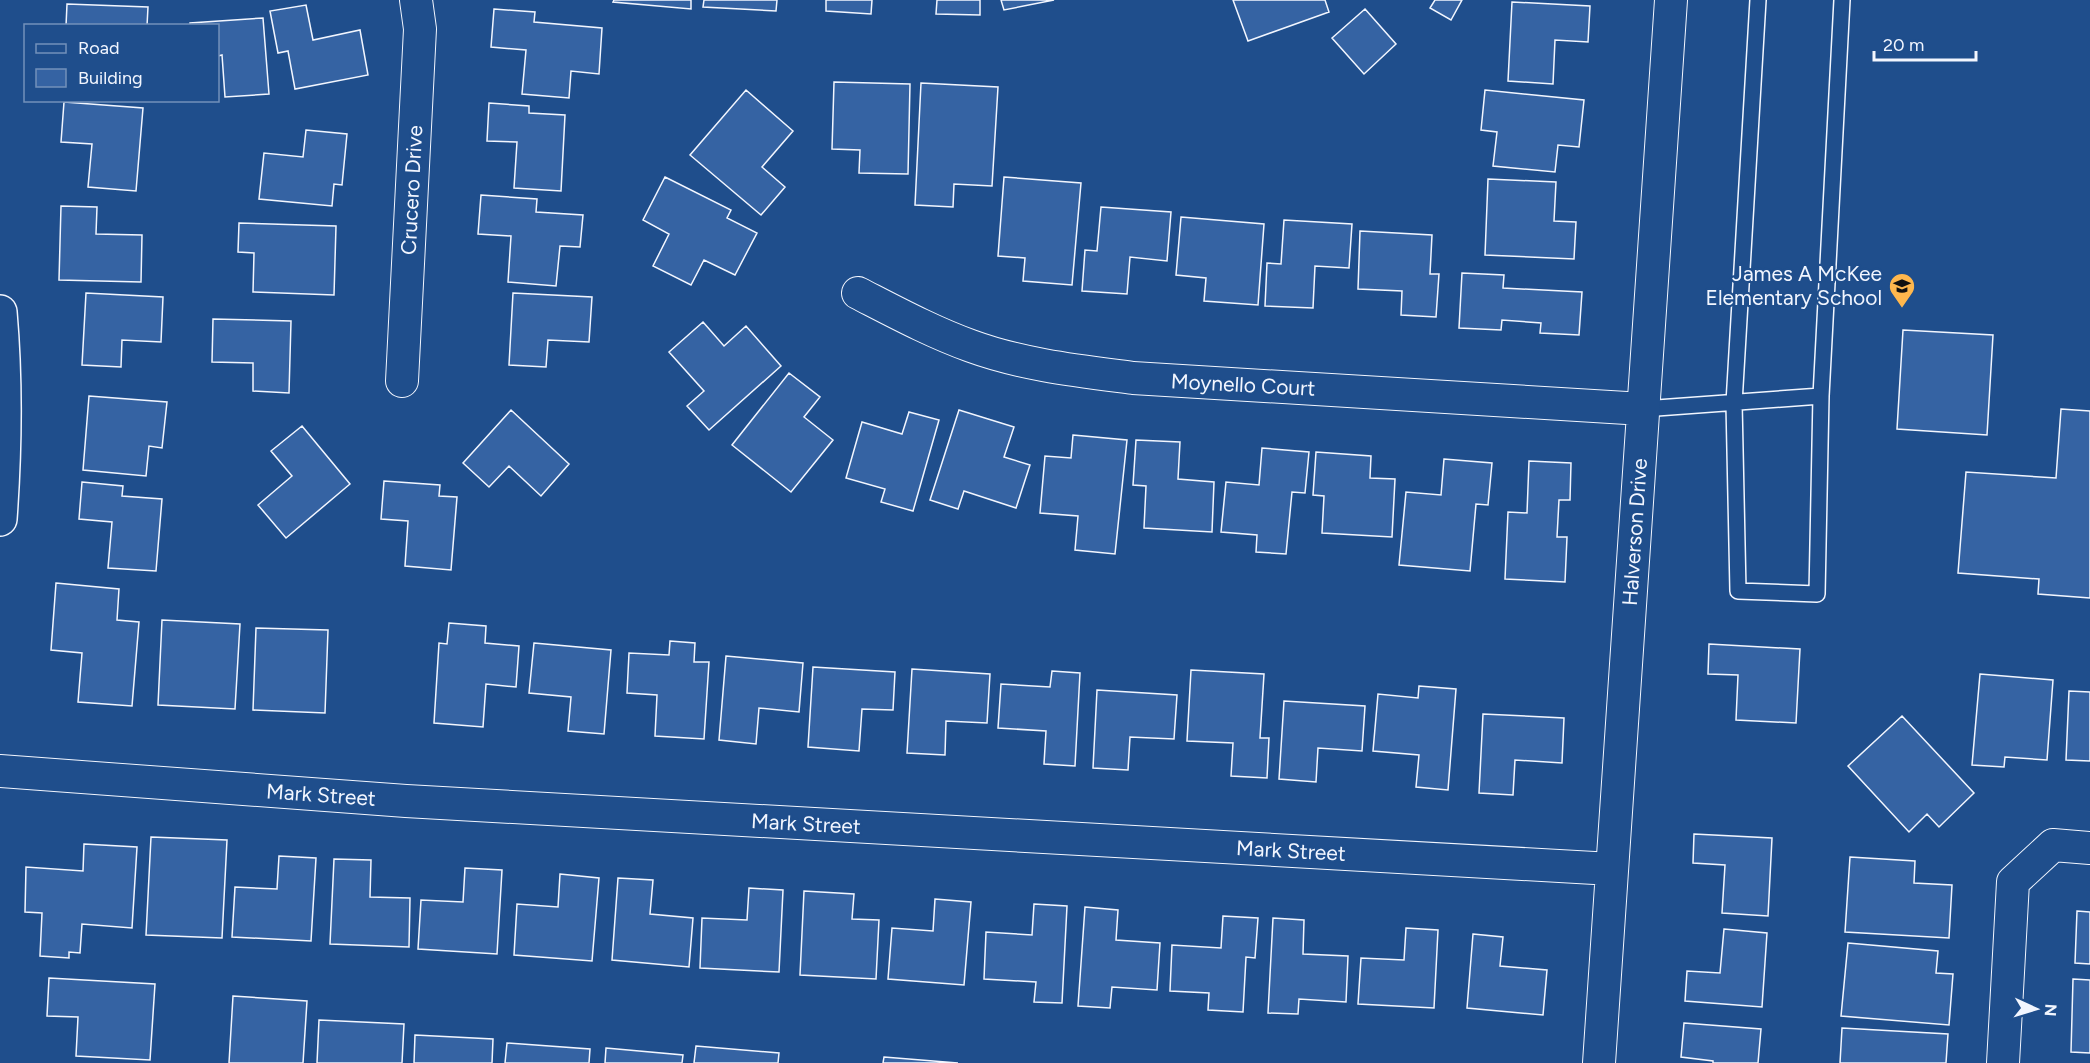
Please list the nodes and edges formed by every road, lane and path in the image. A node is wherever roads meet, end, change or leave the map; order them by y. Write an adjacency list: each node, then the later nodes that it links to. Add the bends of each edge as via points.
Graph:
1 (416, 0): 7 (street, Crucero Drive, via 420,29)
2 (1671, 0): 10 (street, Halverson Drive)
3 (1758, 0): 9 (lane)
4 (1842, 0): 8 (lane)
5 (858, 293): 10 (street, Moynello Court, via 973,347 1056,368 1133,378)
6 (0, 312): 11 (street, via 4,359)
7 (402, 381)
8 (1821, 396): 9 (lane); 9 (lane, via 1817,594 1738,591)
9 (1734, 403): 10 (lane)
10 (1643, 409): 14 (street, Halverson Drive)
11 (0, 519)
12 (0, 771): 14 (street, Mark Street, via 406,801)
13 (2090, 848): 16 (street, via 2053,845 2013,882)
14 (1612, 869): 15 (street, Halverson Drive)
15 (1599, 1063)
16 (2003, 1063)

